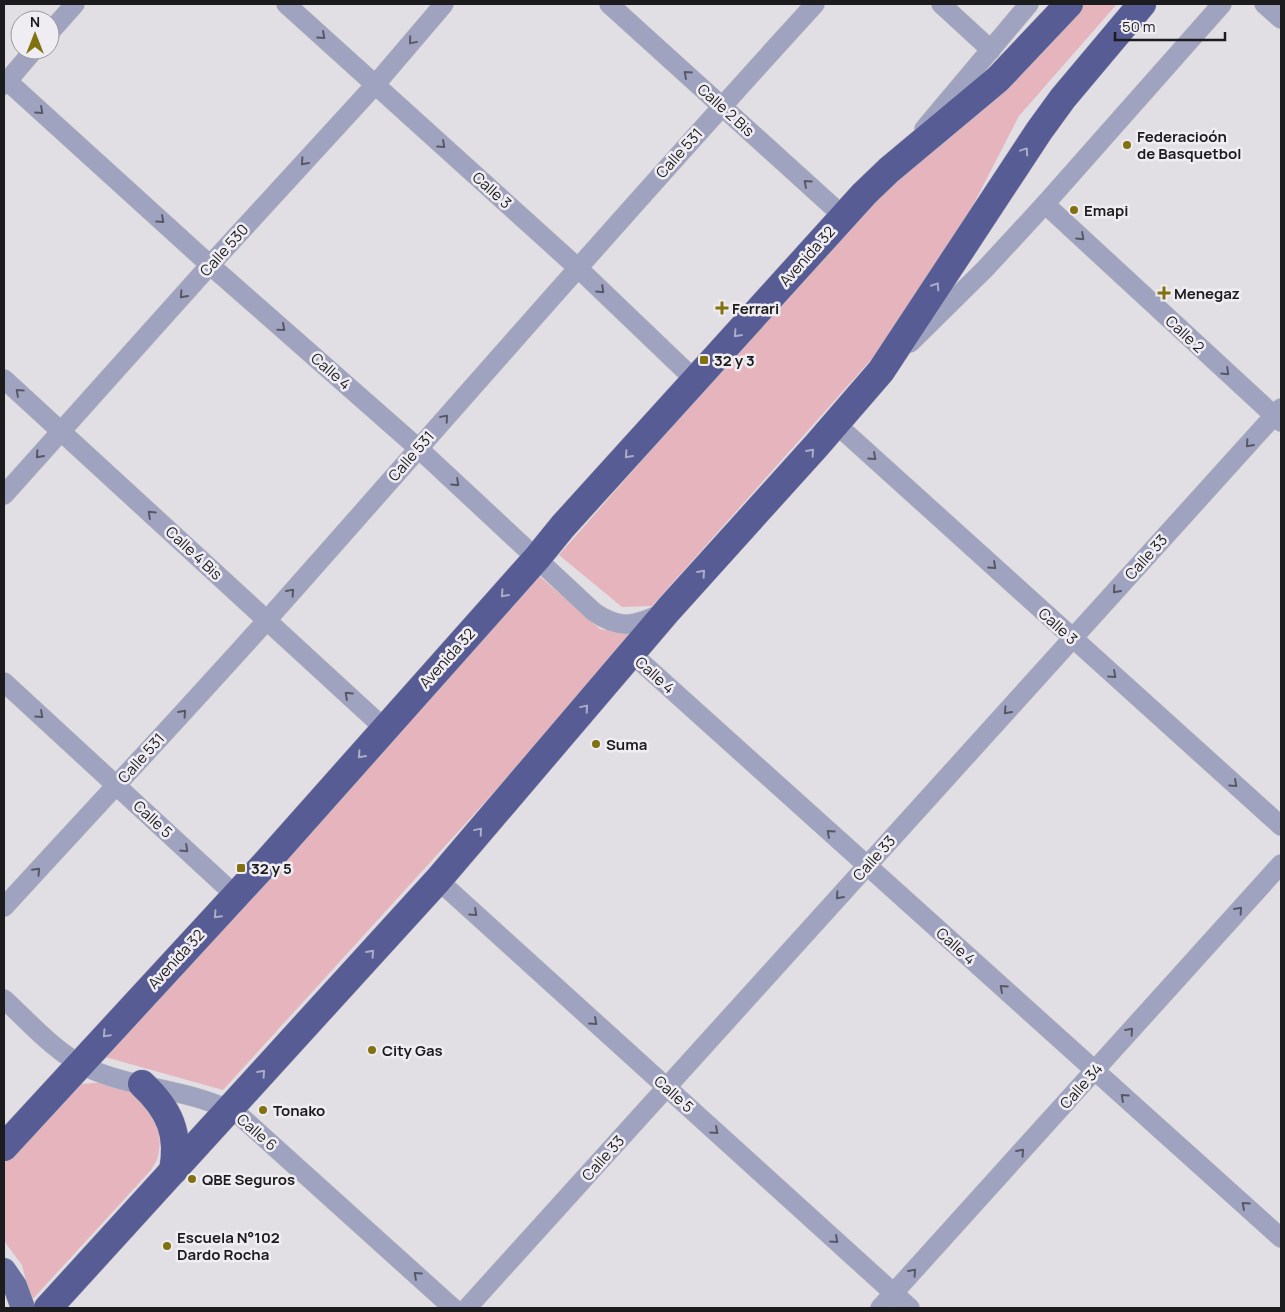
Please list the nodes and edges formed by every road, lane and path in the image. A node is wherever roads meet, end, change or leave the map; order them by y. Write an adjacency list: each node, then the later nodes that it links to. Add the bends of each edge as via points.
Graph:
1 (75, 4): 13 (street)
2 (286, 4): 17 (street, Calle 3, one-way to 17)
3 (444, 4): 17 (street, Calle 530, one-way to 17)
4 (609, 4): 18 (street, Calle 2 Bis, one-way to 4)
5 (815, 4): 18 (street, Calle 531)
6 (941, 4): 14 (street)
7 (1029, 4): 14 (street, Avenida 32)
8 (1069, 4): 19 (highway, Avenida 32, via 998,79)
9 (1142, 4): 24 (highway, one-way to 9, via 1038,131)
10 (1222, 4): 20 (street)
11 (1264, 4): 12 (street)
12 (1281, 19)
13 (60, 21)
14 (991, 50): 19 (street, Avenida 32)
15 (25, 60): 16 (street)
16 (5, 81): 22 (street, Calle 4, one-way to 22)
17 (375, 85): 22 (street, Calle 530, one-way to 22); 23 (street, Calle 3, one-way to 23)
18 (722, 105): 21 (street, Calle 2 Bis, one-way to 18); 23 (street, Calle 531)
19 (889, 170): 21 (highway, Avenida 32)
20 (1045, 204): 24 (street, via 985,270); 27 (street, Calle 2, one-way to 27)
21 (844, 216): 26 (highway, Avenida 32, one-way to 26)
22 (210, 265): 29 (street, Calle 530, one-way to 29); 30 (street, Calle 4, one-way to 30)
23 (578, 268): 26 (street, Calle 3, one-way to 26); 30 (street, Calle 531, one-way to 23)
24 (881, 371): 28 (highway)
25 (4, 379): 29 (street, Calle 4 Bis, one-way to 25)
26 (696, 381): 32 (highway, Avenida 32, one-way to 32)
27 (1279, 415): 35 (street, Calle 33, one-way to 35)
28 (836, 424): 33 (highway, one-way to 28); 35 (street, Calle 3, one-way to 35)
29 (61, 431): 31 (street, Calle 530, one-way to 31); 34 (street, Calle 4 Bis, one-way to 29)
30 (418, 448): 32 (street, Calle 4, one-way to 32); 34 (street, Calle 531, one-way to 30)
31 (4, 495)
32 (537, 558): 33 (street, Calle 4, via 605,620 632,625); 38 (highway, Avenida 32, one-way to 38)
33 (669, 609): 36 (highway)
34 (267, 620): 38 (street, Calle 4 Bis, one-way to 34); 39 (street, Calle 531, one-way to 34)
35 (1072, 638): 40 (street, Calle 3, one-way to 40); 42 (street, Calle 33, one-way to 42)
36 (631, 653): 42 (street, Calle 4, one-way to 36); 43 (highway, one-way to 36)
37 (4, 682): 39 (street, Calle 5, one-way to 39)
38 (384, 728): 44 (highway, Avenida 32, one-way to 44)
39 (117, 785): 44 (street, Calle 5, one-way to 44); 45 (street, Calle 531, one-way to 39)
40 (1281, 826)
41 (1281, 864): 48 (street, Calle 34, one-way to 41)
42 (867, 866): 48 (street, Calle 4, one-way to 42); 50 (street, Calle 33, one-way to 50)
43 (438, 880): 50 (street, Calle 5, one-way to 50); 51 (highway, one-way to 43)
44 (235, 895): 47 (highway, Avenida 32, one-way to 47)
45 (4, 906)
46 (4, 999): 47 (street, Calle 6)
47 (79, 1063): 49 (street, Calle 6); 52 (highway, Avenida 32)
48 (1095, 1070): 54 (street, Calle 4, one-way to 48); 56 (street, Calle 34, one-way to 48)
49 (142, 1084): 51 (street, Calle 6, via 205,1100); 53 (highway, via 160,1104 172,1126)
50 (667, 1088): 56 (street, Calle 5, one-way to 56); 60 (street, Calle 33)
51 (230, 1110): 53 (highway); 59 (street, Calle 6, one-way to 51, via 244,1119)
52 (4, 1147)
53 (173, 1172): 58 (highway)
54 (1281, 1238)
55 (4, 1270): 57 (main road)
56 (894, 1293): 61 (street, Calle 34); 62 (street, Calle 5)
57 (24, 1308)
58 (48, 1308)
59 (453, 1308)
60 (467, 1308)
61 (880, 1308)
62 (910, 1308)

